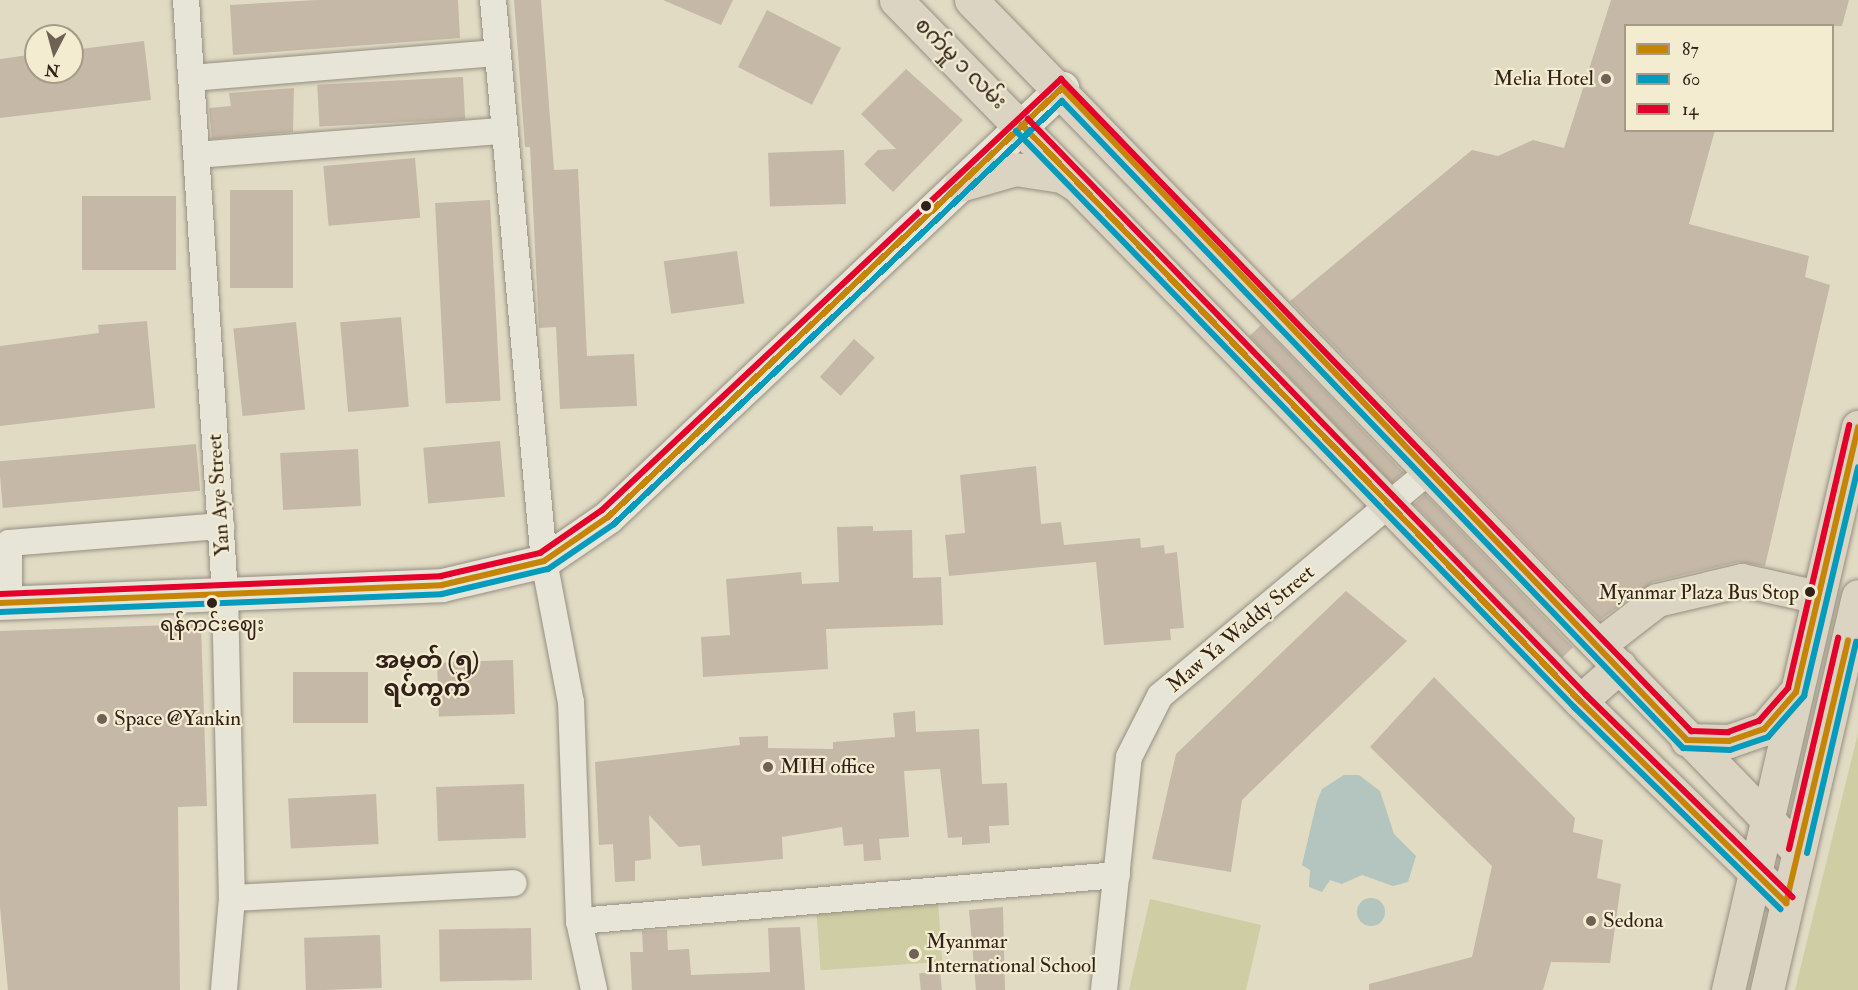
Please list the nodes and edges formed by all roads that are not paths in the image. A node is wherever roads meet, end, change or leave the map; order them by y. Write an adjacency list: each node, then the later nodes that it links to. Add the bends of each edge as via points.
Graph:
1 (186, 0): 6 (street, Yan Aye Street)
2 (493, 0): 5 (street)
3 (896, 0): 8 (main road, စက်မှု ၁ လမ်း)
4 (971, 0): 7 (main road)
5 (496, 53): 6 (street); 9 (street)
6 (191, 78): 10 (street, Yan Aye Street)
7 (1062, 88): 8 (main road); 14 (main road)
8 (1022, 125): 11 (main road); 12 (main road, စက်မှု ၁ လမ်း)
9 (504, 131): 10 (street); 17 (street)
10 (196, 155): 16 (street, Yan Aye Street)
11 (960, 185): 12 (main road, via 997,172 1032,169 1062,176); 17 (main road, via 608,517)
12 (1086, 191): 15 (main road, စက်မှု ၁ လမ်း)
13 (1858, 427): 20 (main road)
14 (1430, 470): 15 (street, Maw Ya Waddy Street); 22 (main road)
15 (1389, 506): 24 (main road, စက်မှု ၁ လမ်း); 28 (street, Maw Ya Waddy Street, via 1160,696 1129,757)
16 (221, 526): 18 (street, Yan Aye Street); 21 (street, via 9,543)
17 (544, 561): 18 (main road, via 442,585); 33 (street, via 572,702)
18 (225, 594): 21 (main road); 31 (street, Yan Aye Street)
19 (1858, 596): 27 (main road)
20 (1818, 597): 22 (main road, via 1742,580 1657,600); 23 (main road)
21 (5, 603)
22 (1610, 655): 24 (main road); 25 (main road)
23 (1796, 692): 25 (main road, via 1764,729 1729,741); 26 (main road)
24 (1580, 701): 29 (main road, စက်မှု ၁ လမ်း)
25 (1687, 740): 26 (main road)
26 (1767, 823): 27 (main road); 29 (main road)
27 (1798, 851): 32 (main road)
28 (1116, 875): 33 (street); 36 (street, Maw Ya Waddy Street)
29 (1755, 875): 32 (main road, စက်မှု ၁ လမ်း); 37 (main road)
30 (514, 883): 31 (street)
31 (232, 898): 34 (street, Yan Aye Street)
32 (1786, 903): 38 (main road)
33 (579, 921): 35 (street)
34 (224, 990)
35 (594, 990)
36 (1104, 990)
37 (1728, 990)
38 (1767, 990)

